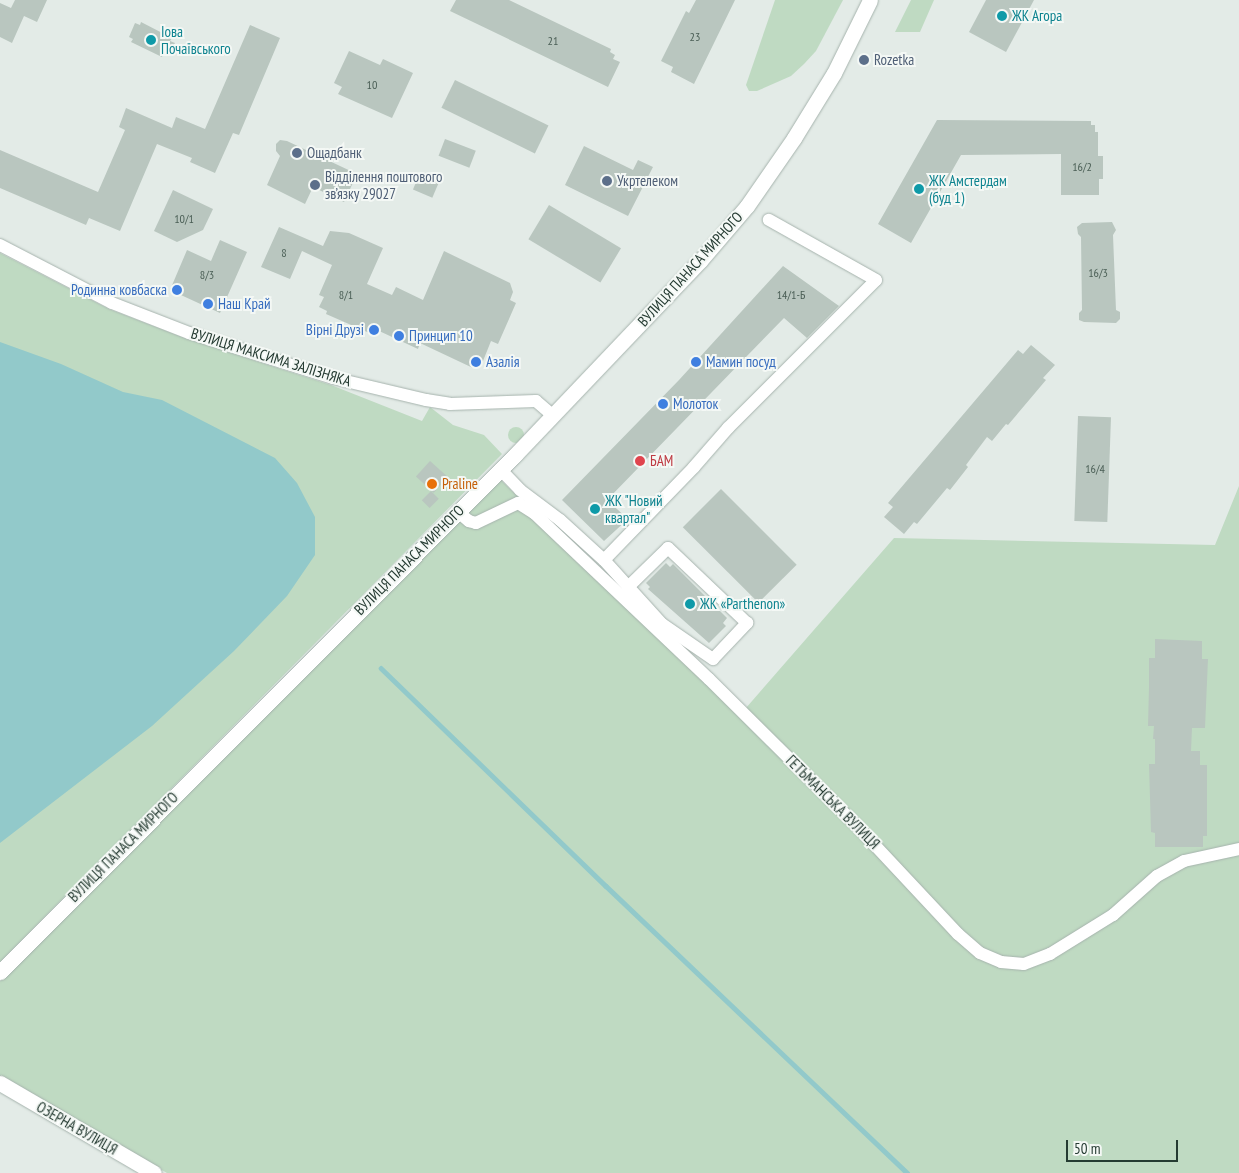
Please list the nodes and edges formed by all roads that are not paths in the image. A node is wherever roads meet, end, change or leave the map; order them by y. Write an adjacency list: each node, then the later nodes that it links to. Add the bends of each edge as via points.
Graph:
1 (870, 0): 4 (main road, ВУЛИЦЯ ПАНАСА МИРНОГО, via 814,106 746,206 694,268)
2 (769, 220): 7 (street, via 876,280 728,428)
3 (0, 245): 4 (street, ВУЛИЦЯ МАКСИМА ЗАЛІЗНЯКА, via 112,303 190,333 332,378 450,404 536,401)
4 (553, 416): 5 (main road, ВУЛИЦЯ ПАНАСА МИРНОГО)
5 (500, 469): 6 (main road, ВУЛИЦЯ ПАНАСА МИРНОГО); 7 (street, via 520,490 560,520)
6 (457, 511): 9 (street, ГЕТЬМАНСЬКА ВУЛИЦЯ, via 469,522 476,523 518,503 534,513 709,679 980,953 1001,962 1024,964 1050,954 1113,915 1157,876 1184,861); 10 (main road, ВУЛИЦЯ ПАНАСА МИРНОГО)
7 (604, 560): 8 (street)
8 (628, 586): 8 (street, via 662,624 713,659 747,623 668,548)
9 (1239, 849)
10 (0, 972)
11 (0, 1084): 12 (main road, ОЗЕРНА ВУЛИЦЯ)
12 (154, 1173)

